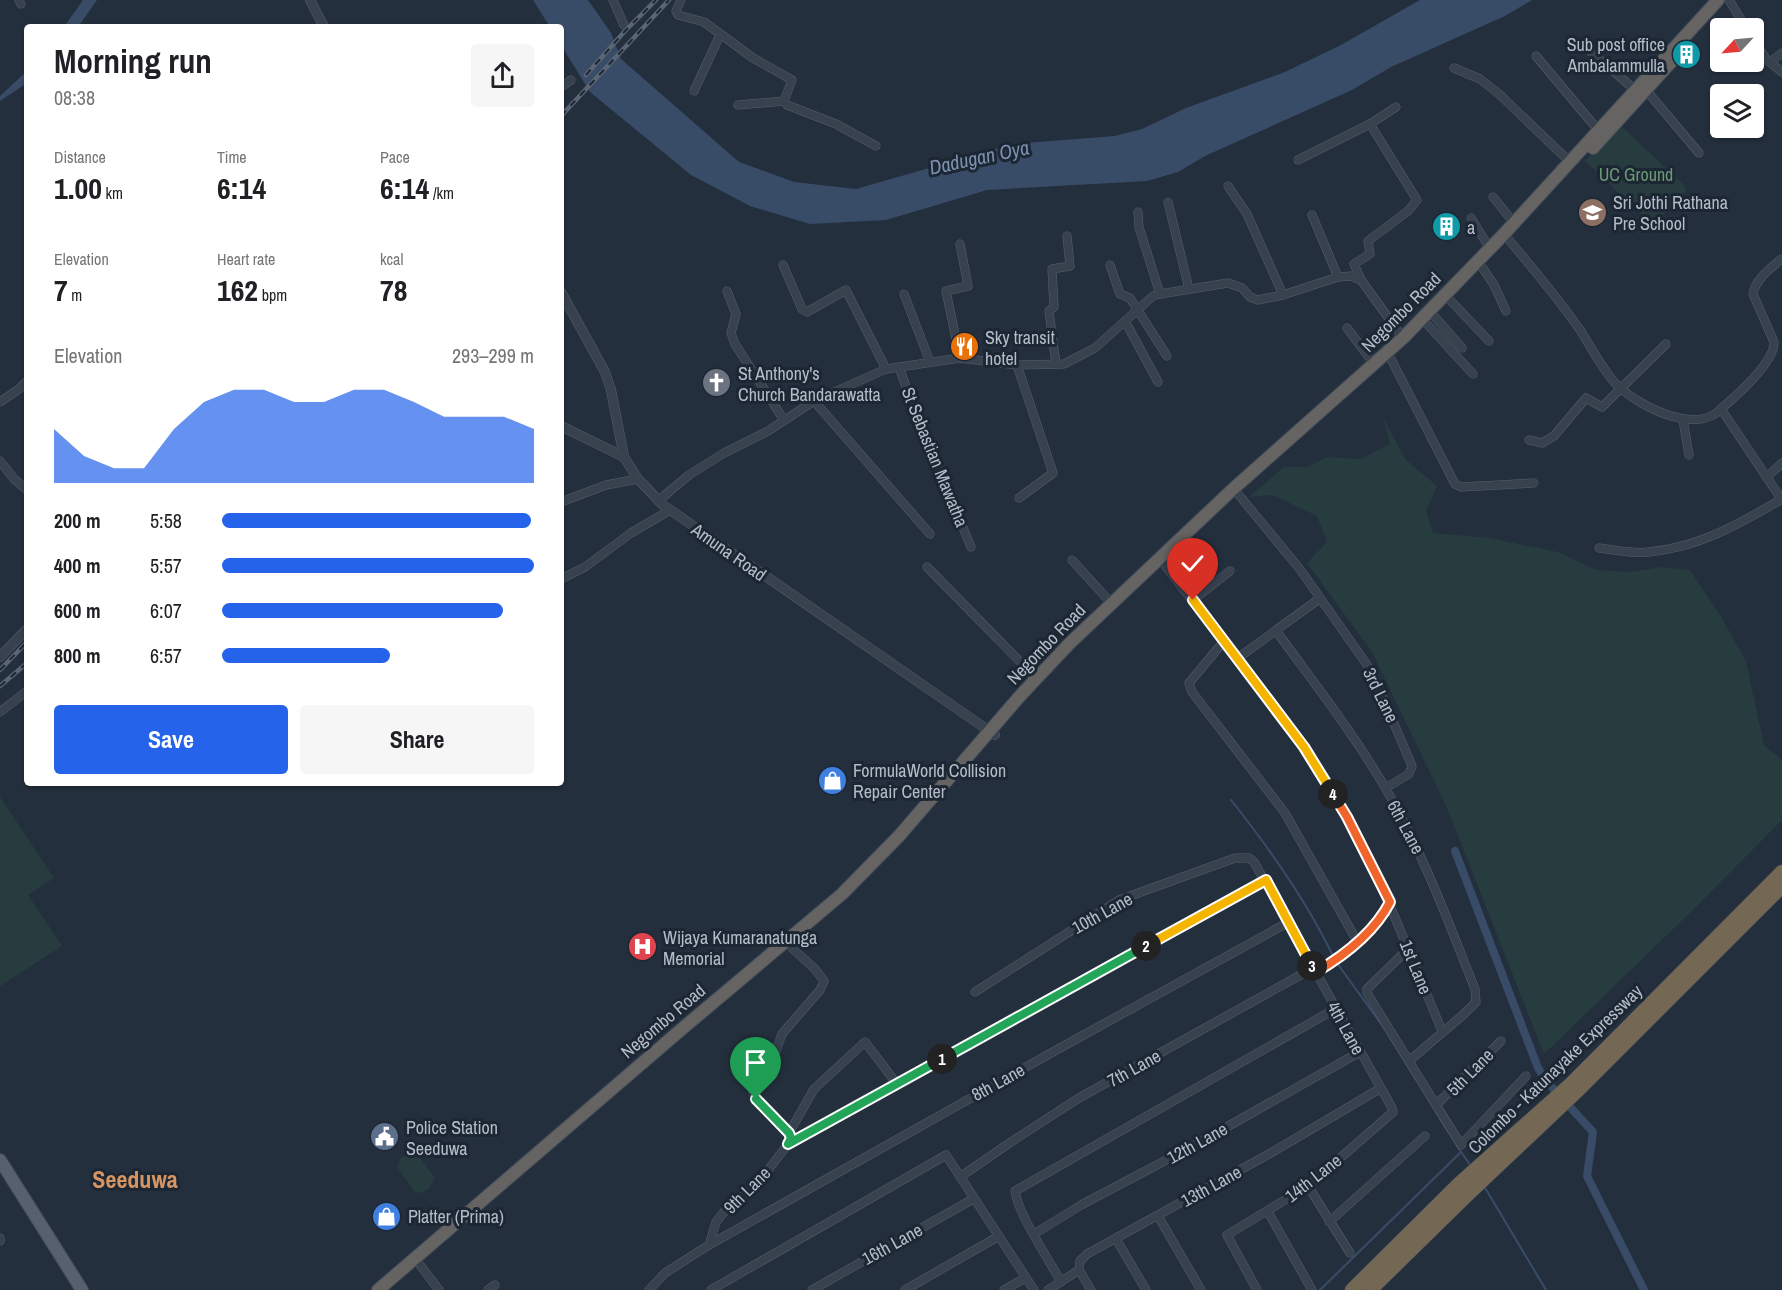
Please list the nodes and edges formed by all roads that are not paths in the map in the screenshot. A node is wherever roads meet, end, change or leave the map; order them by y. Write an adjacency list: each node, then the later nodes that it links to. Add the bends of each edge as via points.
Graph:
1 (310, 0): 7 (street)
2 (613, 0): 8 (street)
3 (681, 0): 9 (street, via 678,15 704,22)
4 (1718, 0): 19 (highway, Negombo Road)
5 (1729, 0): 6 (street); 19 (highway, Negombo Road)
6 (1740, 18)
7 (322, 24)
8 (624, 25)
9 (720, 35): 20 (street); 21 (street, via 792,80)
10 (1591, 52): 19 (street)
11 (1782, 53): 14 (street)
12 (1536, 56): 25 (street)
13 (1764, 56): 14 (street)
14 (1770, 63): 16 (street)
15 (1454, 68): 29 (street, via 1480,79)
16 (1782, 72)
17 (571, 80): 18 (street)
18 (564, 85)
19 (1640, 90): 25 (highway, Negombo Road); 27 (street); 38 (highway, Negombo Road)
20 (694, 91)
21 (784, 100): 22 (street); 26 (street, via 787,105 836,124)
22 (738, 105)
23 (1396, 107): 24 (street)
24 (1370, 124): 28 (street); 46 (street, via 1418,200 1368,241 1370,254 1354,264)
25 (1598, 130): 29 (highway, Negombo Road)
26 (876, 146)
27 (1699, 153)
28 (1298, 160)
29 (1570, 162): 36 (highway, Negombo Road)
30 (1228, 186): 51 (street, via 1247,214)
31 (1493, 197): 36 (street)
32 (1168, 202): 47 (street)
33 (1138, 212): 50 (street, via 1139,228)
34 (1312, 215): 45 (street)
35 (1471, 218): 40 (street)
36 (1514, 223): 40 (highway, Negombo Road)
37 (1067, 236): 67 (street, via 1070,266 1052,269 1054,307 1049,311)
38 (1509, 240): 44 (highway, Negombo Road); 75 (street)
39 (960, 244): 64 (street, via 968,286 946,291)
40 (1490, 249): 59 (highway, Negombo Road)
41 (1782, 259): 78 (street, via 1754,286 1753,294 1774,348 1745,388)
42 (783, 265): 71 (street, via 802,309 807,312 846,290)
43 (1110, 265): 54 (street, via 1120,294 1128,296)
44 (1482, 267): 53 (highway, Negombo Road); 55 (street)
45 (1338, 277): 46 (street); 51 (street)
46 (1361, 280): 59 (street)
47 (1189, 289): 50 (street); 51 (street, via 1228,283 1258,300)
48 (727, 291): 79 (street, via 736,314 731,333 735,344)
49 (904, 294): 66 (street)
50 (1160, 294): 54 (street)
51 (1283, 295)
52 (564, 297): 84 (street, Amuna Road, via 605,372)
53 (1450, 300): 56 (highway, Negombo Road); 60 (street)
54 (1138, 310): 57 (street); 63 (street)
55 (1506, 311)
56 (1431, 320): 62 (street); 65 (highway, Negombo Road); 72 (street)
57 (1125, 321): 67 (street, via 1095,348 1064,364); 73 (street)
58 (1347, 328): 68 (street)
59 (1403, 338): 68 (highway, Negombo Road)
60 (1490, 341)
61 (1666, 344): 75 (street)
62 (1462, 348)
63 (1167, 356)
64 (960, 358): 66 (street); 69 (street)
65 (1391, 359): 89 (street, via 1455,484 1461,487); 91 (highway, Negombo Road)
66 (930, 362): 70 (street)
67 (1056, 364): 69 (street)
68 (1374, 364): 107 (highway, Negombo Road)
69 (1017, 365): 92 (street, via 1053,473)
70 (899, 367): 71 (street); 98 (street, St Sebastian Mawatha)
71 (886, 369): 76 (street)
72 (1473, 374)
73 (1158, 382)
74 (24, 384): 77 (street)
75 (1622, 389): 80 (street, via 1652,408); 82 (street, via 1602,407 1586,398 1554,436 1542,443)
76 (814, 401): 79 (street); 97 (street)
77 (0, 402)
78 (1721, 409): 80 (street, via 1715,415); 87 (street)
79 (784, 420): 95 (street, via 689,475)
80 (1683, 420): 83 (street)
81 (564, 427): 84 (street)
82 (1528, 440)
83 (1689, 455)
84 (624, 457): 88 (street, Amuna Road)
85 (0, 461): 90 (street)
86 (1782, 463): 87 (street)
87 (1767, 477): 93 (street)
88 (638, 479): 94 (street, via 606,485); 95 (street, Amuna Road)
89 (1534, 483)
90 (24, 487)
91 (1238, 494): 101 (highway, Negombo Road); 105 (street, via 1299,568)
92 (1019, 498)
93 (1782, 499): 99 (street, via 1728,531 1684,546 1647,552)
94 (564, 501)
95 (658, 501): 96 (street, Amuna Road)
96 (670, 510): 104 (street); 116 (street, Amuna Road)
97 (930, 534)
98 (971, 547)
99 (1599, 548)
100 (1072, 560): 107 (street)
101 (1164, 564): 106 (street, 1st Lane); 116 (highway, Negombo Road, via 1074,648)
102 (927, 567): 113 (street)
103 (1230, 571): 106 (street)
104 (564, 578)
105 (1319, 599): 109 (street); 117 (street, 3rd Lane, via 1372,672 1412,766 1409,774)
106 (1193, 600): 110 (street, 1st Lane)
107 (1112, 603): 113 (highway, Negombo Road)
108 (24, 632): 111 (street)
109 (1277, 632): 112 (street); 117 (street, 6th Lane)
110 (1224, 640): 112 (street, 1st Lane); 123 (street, via 1189,683 1192,692 1285,813)
111 (0, 657)
112 (1239, 658): 121 (street, 1st Lane, via 1304,747 1347,817)
113 (1036, 678): 116 (highway, Negombo Road)
114 (24, 693): 115 (street)
115 (0, 712)
116 (993, 733): 124 (highway, Negombo Road, via 904,841 847,901); 161 (highway, Negombo Road, via 842,894)
117 (1386, 788): 129 (street, 6th Lane, via 1423,860 1475,989 1476,1002)
118 (1782, 873): 136 (highway, Colombo - Katunayake Expressway)
119 (1266, 880): 122 (street, 4th Lane); 127 (street, 10th Lane, via 1254,862 1235,858 1119,900); 134 (street, 9th Lane)
120 (1782, 886): 136 (highway, Colombo - Katunayake Expressway)
121 (1390, 902): 123 (street, 7th Lane); 125 (street, 1st Lane)
122 (1289, 922): 126 (street, 4th Lane); 154 (street, 8th Lane)
123 (1358, 943): 126 (street, 7th Lane)
124 (792, 948): 139 (street, via 824,981 782,1034 773,1059 753,1092); 156 (highway, Negombo Road)
125 (1408, 950): 129 (street, 1st Lane); 132 (street, via 1367,993)
126 (1314, 970): 128 (street, 4th Lane); 144 (street, 7th Lane, via 1079,1098)
127 (975, 992)
128 (1335, 1009): 131 (street, 4th Lane); 151 (street, via 1015,1191)
129 (1442, 1031): 132 (street)
130 (1501, 1041): 137 (street, 5th Lane)
131 (1360, 1052): 135 (street, 4th Lane); 151 (street, 12th Lane)
132 (1409, 1061): 137 (street)
133 (1526, 1076): 137 (street, 5th Lane, via 1461,1145)
134 (897, 1084): 139 (street, via 865,1042 814,1089); 141 (street, 9th Lane)
135 (1381, 1088): 138 (street, 4th Lane); 149 (street, 13th Lane)
136 (1574, 1088): 146 (highway, Colombo - Katunayake Expressway)
137 (1436, 1105)
138 (1393, 1112): 145 (street, 14th Lane)
139 (789, 1133): 141 (street)
140 (1425, 1136): 150 (street)
141 (788, 1144): 154 (street, 9th Lane, via 759,1182 723,1213)
142 (0, 1160): 143 (main road)
143 (4, 1175): 160 (main road)
144 (960, 1177): 147 (street); 165 (street, via 945,1155)
145 (1308, 1186): 148 (street, 14th Lane); 150 (street)
146 (1463, 1190): 176 (highway, Colombo - Katunayake Expressway); 177 (highway, Colombo - Katunayake Expressway)
147 (973, 1199): 152 (street); 166 (street, 16th Lane)
148 (1268, 1212): 174 (street, 14th Lane, via 1227,1235); 175 (street)
149 (1158, 1216): 153 (street, 13th Lane); 173 (street)
150 (1329, 1222): 155 (street)
151 (1034, 1234): 159 (street)
152 (999, 1236): 158 (street); 167 (street)
153 (1116, 1239): 157 (street, 13th Lane, via 1087,1254 1080,1261); 172 (street)
154 (709, 1245): 164 (street, 8th Lane, via 665,1273)
155 (1350, 1253)
156 (420, 1266): 162 (highway, Negombo Road); 163 (street)
157 (1079, 1270): 159 (street, 13th Lane); 171 (street)
158 (1025, 1278): 168 (street); 169 (street)
159 (1061, 1282): 170 (street, 13th Lane)
160 (82, 1290)
161 (378, 1290)
162 (390, 1290)
163 (439, 1290)
164 (649, 1290)
165 (711, 1290)
166 (812, 1290)
167 (905, 1290)
168 (1004, 1290)
169 (1034, 1290)
170 (1048, 1290)
171 (1091, 1290)
172 (1146, 1290)
173 (1201, 1290)
174 (1257, 1290)
175 (1312, 1290)
176 (1352, 1290)
177 (1370, 1290)

